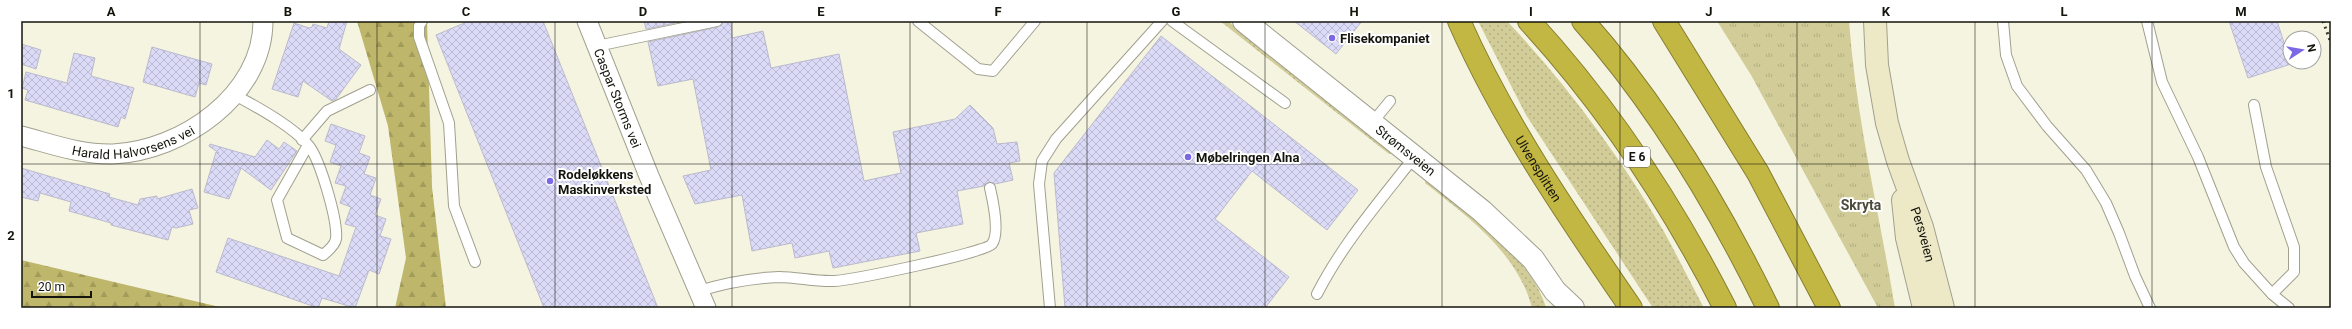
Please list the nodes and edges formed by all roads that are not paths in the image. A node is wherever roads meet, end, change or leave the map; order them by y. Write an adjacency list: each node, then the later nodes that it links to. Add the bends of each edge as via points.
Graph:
1 (263, 21): 19 (street, Harald Halvorsens vei, via 258,56 248,77)
2 (422, 21): 29 (lane, via 419,26 419,37 450,123 454,206)
3 (587, 21): 17 (street, Caspar Storms vei)
4 (716, 21): 17 (lane)
5 (918, 21): 6 (lane, via 978,69 993,71)
6 (1035, 21)
7 (1162, 21): 35 (lane, via 1056,139 1042,160 1039,184)
8 (1172, 21): 21 (lane)
9 (1244, 21): 23 (street, Strømsveien)
10 (1529, 21): 38 (highway, E 6, via 1582,82 1626,140 1666,202)
11 (1583, 21): 39 (highway, via 1636,87 1680,151)
12 (1664, 21): 40 (highway, via 1758,173)
13 (1875, 21): 27 (main road, Persveien, via 1877,65)
14 (2003, 21): 43 (lane, via 2006,55 2017,86 2047,126 2086,170 2106,203 2134,276)
15 (2147, 21): 32 (lane, via 2162,82 2198,157 2234,247 2244,263)
16 (1462, 27): 37 (highway, Ulvensplitten, via 1489,83 1527,149)
17 (597, 46): 30 (street, Caspar Storms vei, via 655,191)
18 (370, 90): 25 (lane, via 328,111)
19 (233, 94): 24 (street, Harald Halvorsens vei, via 214,114 178,137 156,146 118,154 73,151); 25 (lane, via 285,125)
20 (1390, 101): 23 (lane)
21 (1285, 103)
22 (2254, 105): 32 (lane, via 2266,167 2294,246 2294,272)
23 (1372, 123): 26 (street, Strømsveien)
24 (21, 136)
25 (305, 142): 25 (lane, via 320,167 334,219 336,240 330,250 323,255 287,238 277,200)
26 (1415, 156): 31 (lane, via 1332,264); 33 (street, Strømsveien, via 1506,232 1534,259)
27 (1898, 161): 41 (main road, Persveien, via 1907,238); 42 (main road, Persveien, via 1922,227)
28 (990, 188): 30 (lane, via 995,237 988,248 880,274 834,281 780,277 733,281)
29 (475, 262)
30 (699, 291): 34 (street, Caspar Storms vei)
31 (1317, 294)
32 (2272, 294): 44 (lane)
33 (1555, 300): 36 (street, Strømsveien)
34 (706, 308)
35 (1050, 308)
36 (1573, 308)
37 (1631, 308)
38 (1725, 308)
39 (1768, 308)
40 (1829, 308)
41 (1924, 308)
42 (1943, 308)
43 (2150, 308)
44 (2289, 308)

